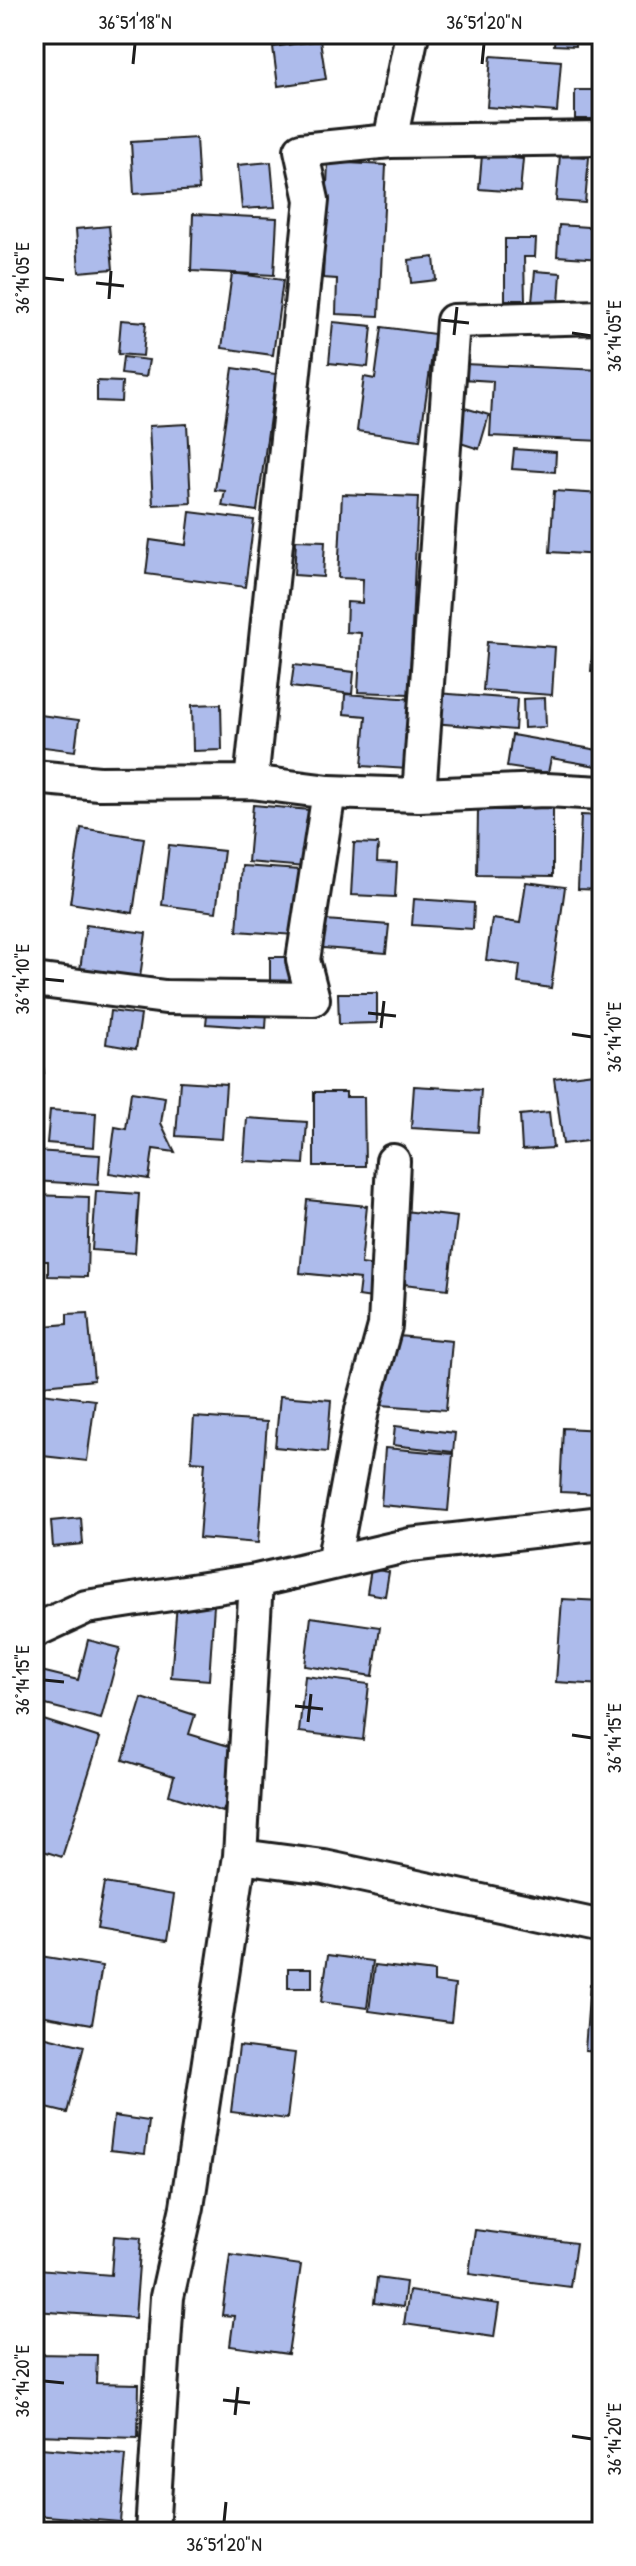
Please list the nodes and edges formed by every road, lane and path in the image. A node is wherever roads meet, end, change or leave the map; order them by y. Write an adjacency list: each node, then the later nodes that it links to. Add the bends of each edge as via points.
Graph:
1 (412, 34): 3 (street)
2 (602, 138): 3 (street)
3 (390, 141): 6 (street, via 301,150 312,200)
4 (602, 317): 9 (street, via 453,321)
5 (34, 777): 6 (street, via 99,783)
6 (251, 782): 7 (street)
7 (329, 792): 9 (street); 10 (street, via 303,960 313,999 165,997)
8 (602, 793): 9 (street)
9 (419, 795)
10 (34, 980)
11 (393, 1161): 13 (street, via 385,1326 362,1410)
12 (602, 1523): 13 (street, via 410,1545)
13 (333, 1563): 14 (street)
14 (256, 1581): 15 (street, via 86,1607); 16 (street)
15 (34, 1631)
16 (240, 1856): 17 (street, via 324,1867); 18 (street, via 187,2207 167,2297)
17 (602, 1927)
18 (152, 2532)

